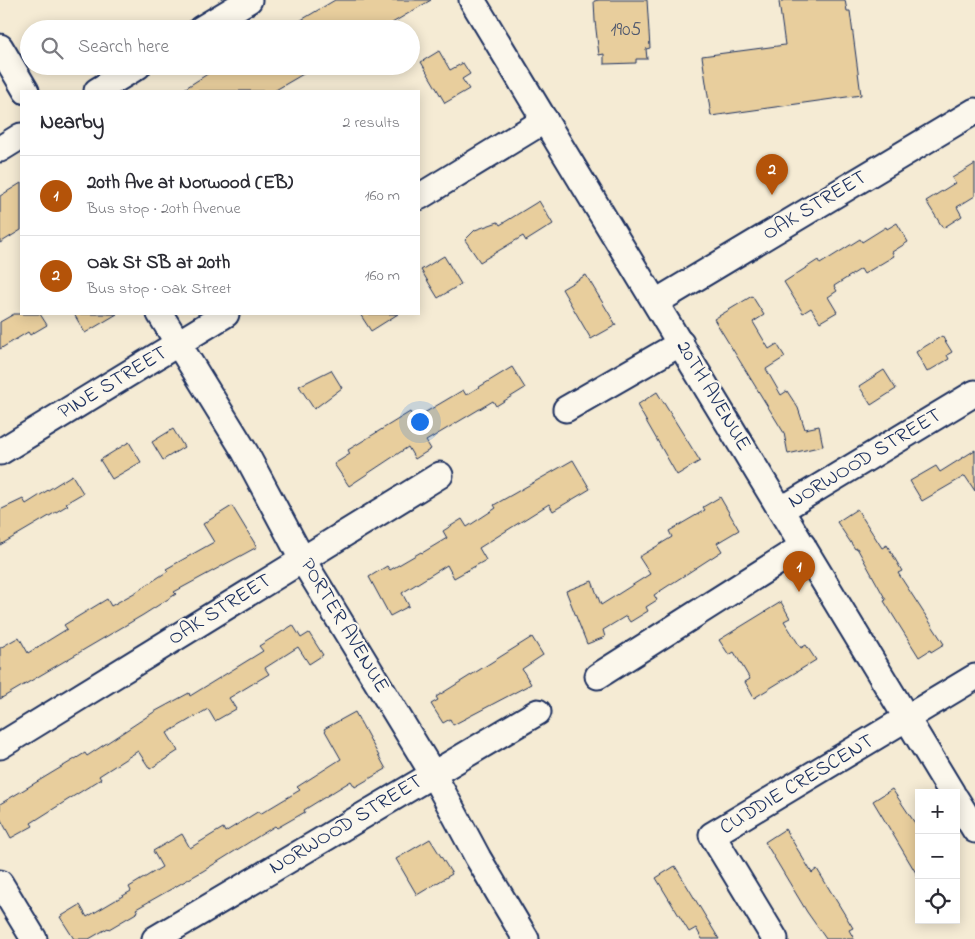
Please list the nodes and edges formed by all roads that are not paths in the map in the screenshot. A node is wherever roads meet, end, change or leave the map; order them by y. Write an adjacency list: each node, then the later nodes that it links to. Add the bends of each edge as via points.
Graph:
1 (249, 0): 3 (street)
2 (472, 0): 9 (street, 20TH AVENUE)
3 (216, 20)
4 (0, 47): 6 (street)
5 (123, 75): 7 (street)
6 (25, 90)
7 (99, 90)
8 (975, 111): 13 (street, OAK STREET)
9 (545, 120): 12 (street); 13 (street, 20TH AVENUE)
10 (20, 137): 11 (street)
11 (0, 149)
12 (420, 196)
13 (656, 302): 17 (street, 20TH AVENUE)
14 (161, 315): 16 (street, PORTER AVENUE)
15 (224, 315): 16 (street, PINE STREET)
16 (177, 343): 20 (street, PINE STREET); 24 (street, PORTER AVENUE, via 245,452)
17 (681, 343): 19 (street); 22 (street, 20TH AVENUE)
18 (975, 392): 22 (street, NORWOOD STREET)
19 (566, 409)
20 (0, 452)
21 (440, 475): 24 (street, OAK STREET)
22 (781, 510): 23 (street, 20TH AVENUE)
23 (803, 546): 25 (street); 28 (street, 20TH AVENUE)
24 (302, 559): 29 (street, OAK STREET); 30 (street, PORTER AVENUE)
25 (598, 676)
26 (975, 677): 28 (street)
27 (538, 712): 30 (street, NORWOOD STREET)
28 (907, 718): 31 (street, 20TH AVENUE); 38 (street, CUDDIE CRESCENT, via 712,835)
29 (0, 746)
30 (433, 774): 36 (street, NORWOOD STREET); 37 (street, PORTER AVENUE)
31 (950, 789)
32 (960, 806): 33 (street)
33 (975, 830)
34 (0, 882): 35 (street)
35 (34, 939)
36 (155, 939)
37 (526, 939)
38 (775, 939)

